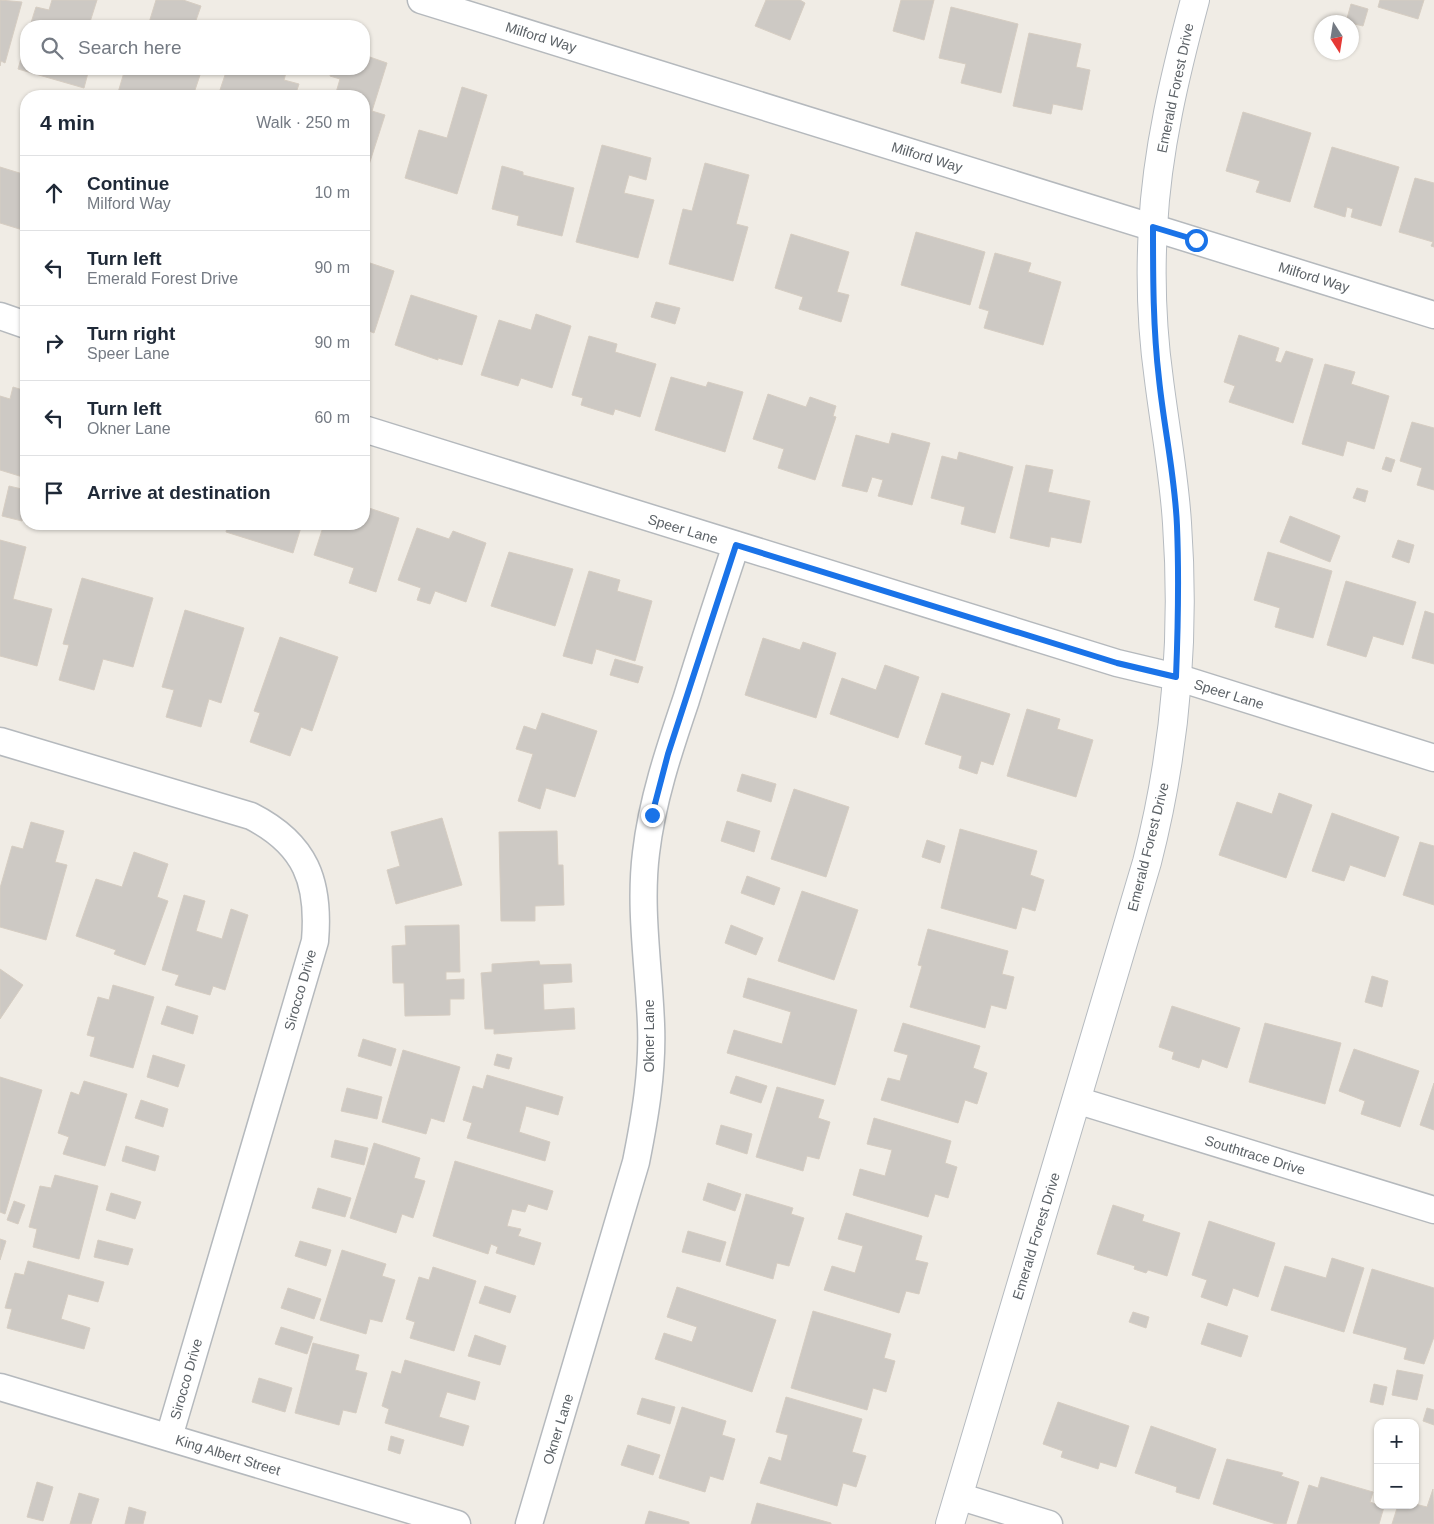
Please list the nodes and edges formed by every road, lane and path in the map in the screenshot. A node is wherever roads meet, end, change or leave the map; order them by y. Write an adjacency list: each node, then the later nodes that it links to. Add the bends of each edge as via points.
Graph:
1 (420, 0): 3 (street, Milford Way)
2 (1195, 0): 3 (street, Emerald Forest Drive, via 1164,130)
3 (1153, 227): 4 (street, Milford Way); 9 (street, Emerald Forest Drive, via 1153,309 1177,524)
4 (1434, 315)
5 (0, 316): 6 (street)
6 (20, 322)
7 (370, 431): 8 (street, Speer Lane)
8 (736, 545): 9 (street, Speer Lane, via 1117,663); 18 (street, Okner Lane, via 668,754 652,815 644,893 650,1068 646,1112 636,1162)
9 (1176, 677): 11 (street, Speer Lane); 12 (street, Emerald Forest Drive, via 1158,821)
10 (0, 740): 15 (street, Sirocco Drive, via 252,816 275,828 293,846 304,864 313,890 317,913 315,941)
11 (1434, 758)
12 (1076, 1100): 13 (street, Southtrace Drive); 16 (street, Emerald Forest Drive)
13 (1434, 1210)
14 (0, 1387): 15 (street, King Albert Street)
15 (169, 1437): 17 (street, King Albert Street)
16 (958, 1496): 19 (street, Emerald Forest Drive); 20 (street)
17 (457, 1524)
18 (530, 1524)
19 (950, 1524)
20 (1049, 1524)

